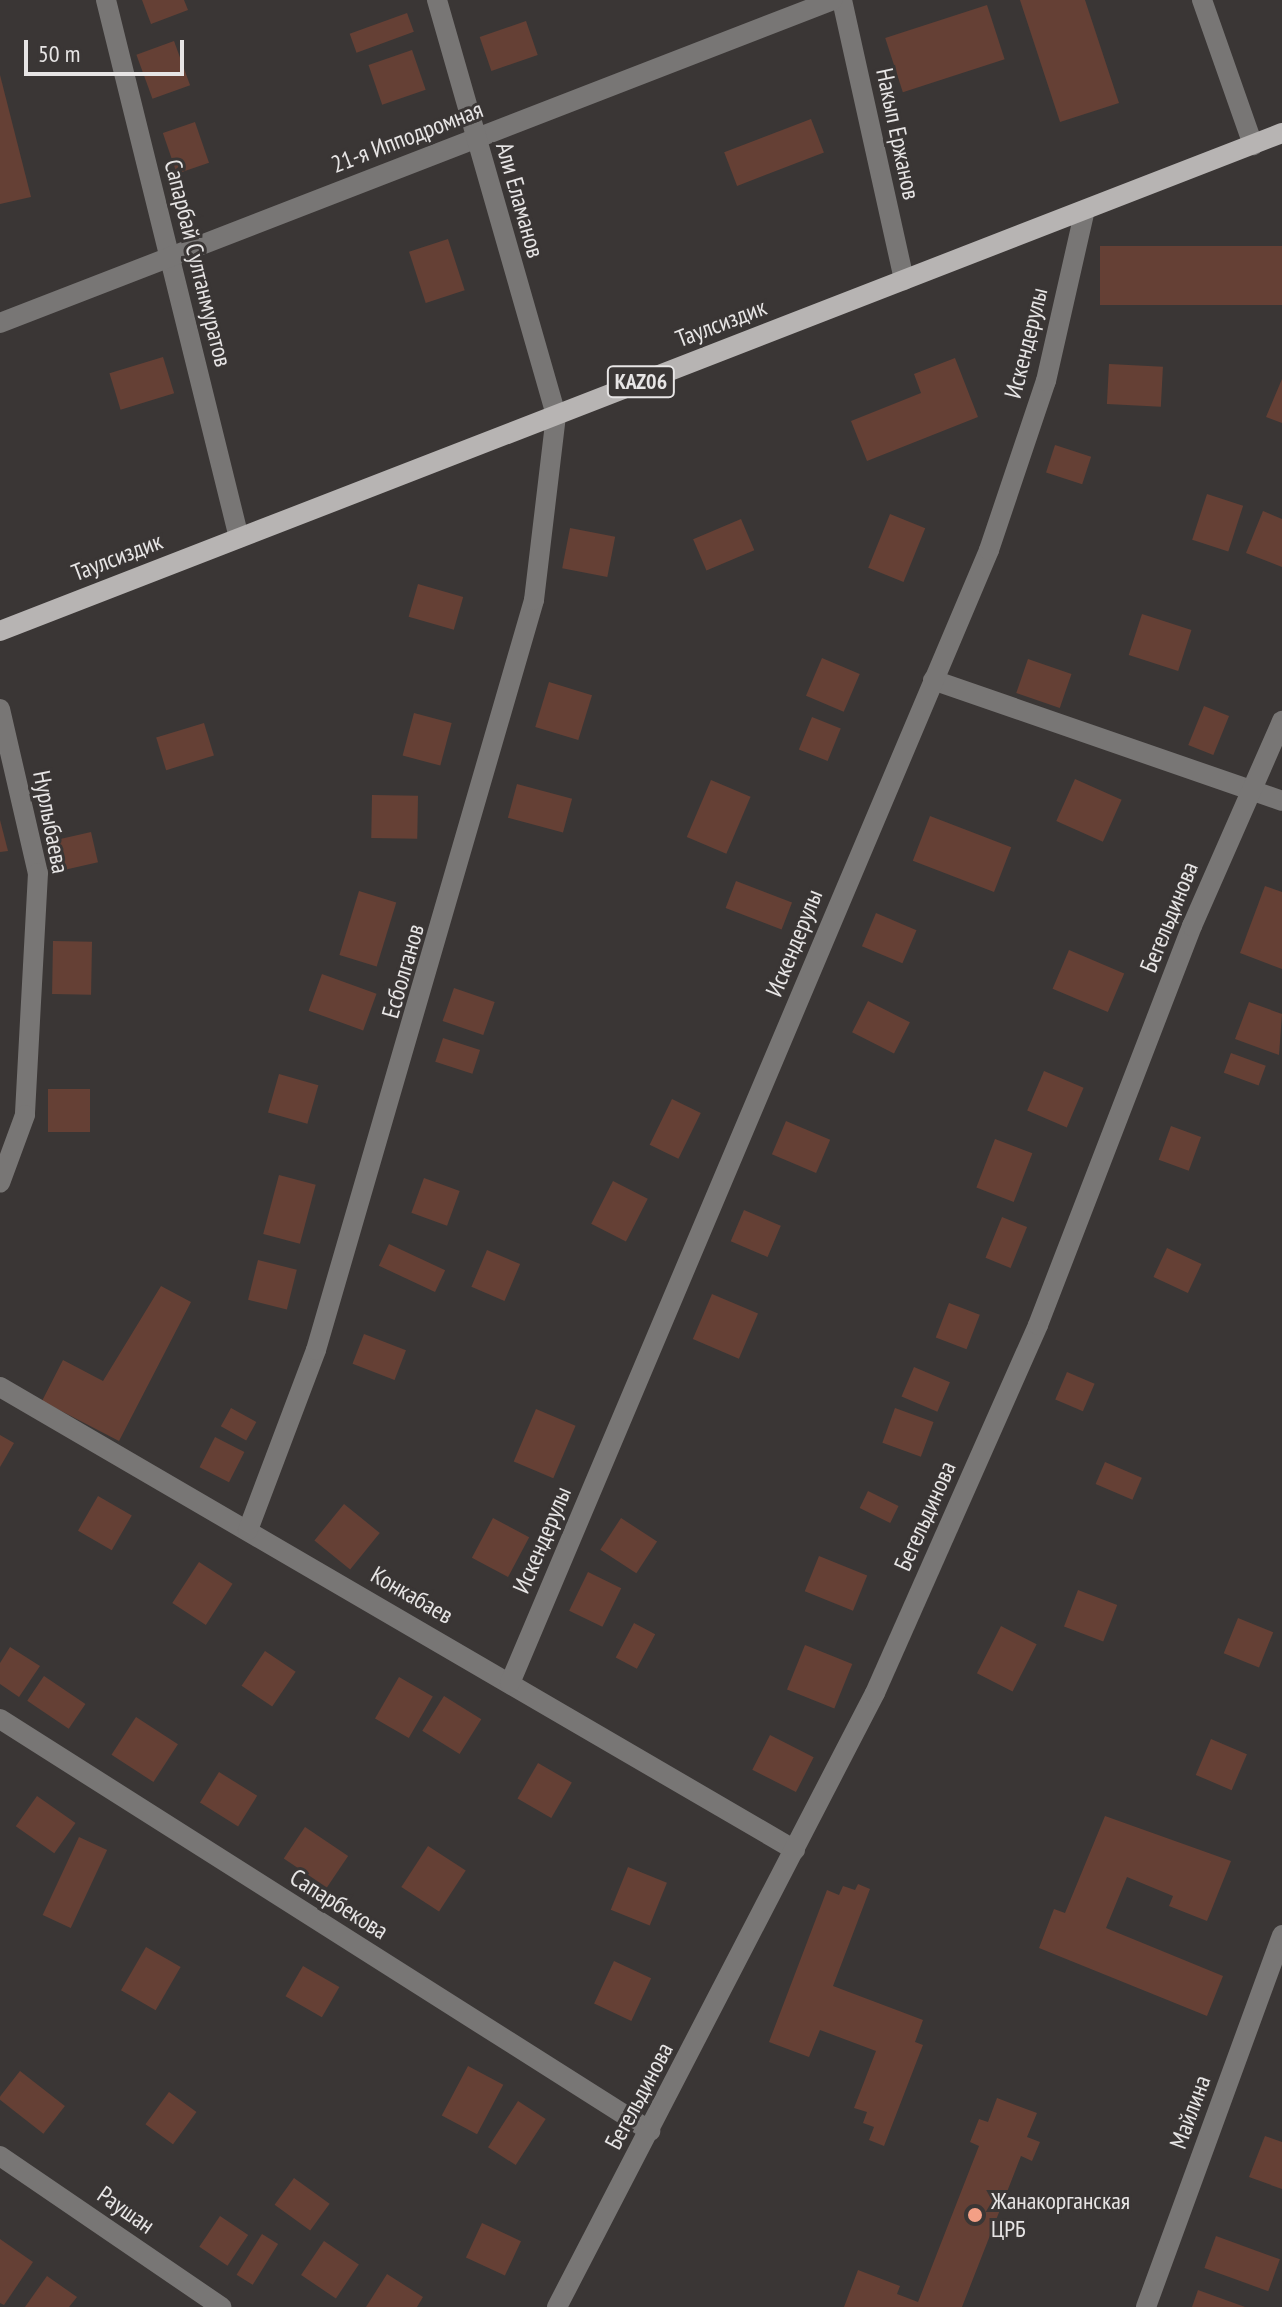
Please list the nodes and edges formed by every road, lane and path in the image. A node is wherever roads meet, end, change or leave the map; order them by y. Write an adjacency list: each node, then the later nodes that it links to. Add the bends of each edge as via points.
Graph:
1 (106, 0): 10 (street, Сапарбай Султанмуратов)
2 (437, 0): 7 (street, Али Еламанов)
3 (833, 0): 7 (street, 21-я Ипподромная)
4 (842, 0): 11 (street, Накып Ержанов)
5 (1202, 0): 8 (street)
6 (1282, 133): 8 (main road, Таулсиздик / KAZ06)
7 (475, 139): 10 (street, 21-я Ипподромная); 13 (street, Али Еламанов)
8 (1253, 145): 9 (main road, Таулсиздик / KAZ06)
9 (1085, 210): 11 (main road, Таулсиздик / KAZ06); 16 (street, Искендерулы, via 1041,395 989,550)
10 (169, 257): 12 (street, 21-я Ипподромная); 14 (street, Сапарбай Султанмуратов)
11 (904, 280): 13 (main road, Таулсиздик / KAZ06)
12 (0, 323)
13 (556, 415): 14 (main road, Таулсиздик / KAZ06); 23 (street, Есболганов, via 534,600 316,1350)
14 (239, 538): 15 (main road, Таулсиздик / KAZ06)
15 (0, 631)
16 (933, 680): 19 (street); 24 (street, Искендерулы)
17 (0, 709): 21 (street, Нурлыбаева, via 38,873 25,1115)
18 (1282, 721): 19 (street, Бегельдинова)
19 (1251, 791): 20 (street); 26 (street, Бегельдинова, via 1038,1325 875,1693)
20 (1282, 801)
21 (0, 1183)
22 (0, 1387): 23 (street, Конкабаев)
23 (248, 1530): 24 (street, Конкабаев)
24 (510, 1683): 26 (street, Конкабаев)
25 (0, 1719): 28 (street, Сапарбекова)
26 (795, 1850): 28 (street, Бегельдинова)
27 (1282, 1935): 32 (street, Майлина)
28 (650, 2131): 31 (street, Бегельдинова)
29 (0, 2156): 30 (street, Раушан)
30 (221, 2307)
31 (557, 2307)
32 (1146, 2307)

